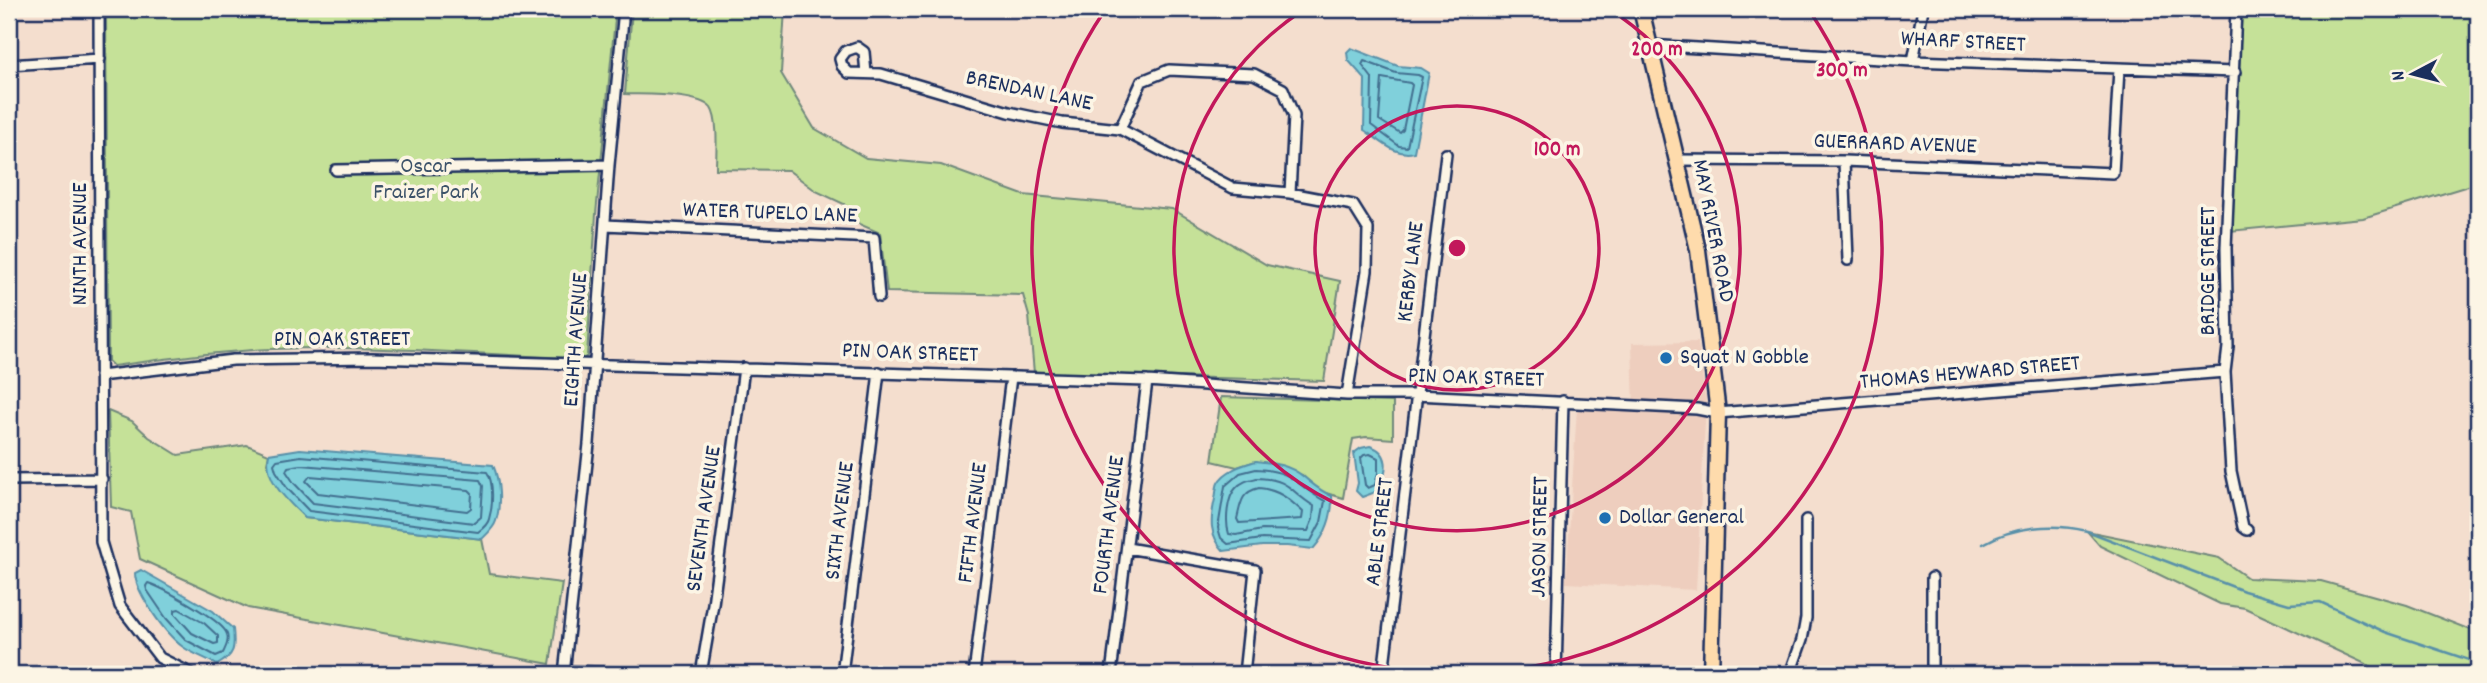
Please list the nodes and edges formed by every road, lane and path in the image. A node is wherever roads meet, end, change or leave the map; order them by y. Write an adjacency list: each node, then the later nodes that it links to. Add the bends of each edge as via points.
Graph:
1 (99, 9): 7 (street, NINTH AVENUE)
2 (624, 9): 17 (street, EIGHTH AVENUE)
3 (1641, 9): 6 (main road, MAY RIVER ROAD)
4 (1923, 9): 8 (street)
5 (2236, 9): 11 (street, BRIDGE STREET)
6 (1648, 45): 8 (street, WHARF STREET); 15 (main road, MAY RIVER ROAD)
7 (100, 59): 9 (street); 27 (street, NINTH AVENUE)
8 (1913, 61): 10 (street, WHARF STREET)
9 (9, 65)
10 (2119, 69): 11 (street, WHARF STREET); 16 (street, GUERRARD AVENUE, via 2113,173)
11 (2235, 72): 26 (street, BRIDGE STREET)
12 (866, 74): 13 (street, BRENDAN LANE, via 881,74 1062,124)
13 (1121, 129): 19 (street, BRENDAN LANE, via 1233,188); 19 (street, via 1142,81 1169,70 1254,74 1283,89 1294,116)
14 (1446, 154): 31 (street, KERBY LANE)
15 (1675, 160): 16 (street, GUERRARD AVENUE); 33 (main road, MAY RIVER ROAD, via 1698,250)
16 (1844, 160): 21 (street)
17 (609, 165): 18 (street); 20 (street, EIGHTH AVENUE)
18 (336, 170)
19 (1290, 193): 30 (street, BRENDAN LANE, via 1353,205 1368,229 1367,271)
20 (605, 225): 22 (street, WATER TUPELO LANE, via 874,238); 23 (street, EIGHTH AVENUE)
21 (1848, 260)
22 (879, 297)
23 (594, 366): 24 (street, PIN OAK STREET); 27 (street, PIN OAK STREET, via 283,358); 40 (street, EIGHTH AVENUE)
24 (744, 368): 25 (street, PIN OAK STREET); 43 (street, SEVENTH AVENUE)
25 (879, 372): 28 (street, PIN OAK STREET); 44 (street, SIXTH AVENUE)
26 (2225, 372): 33 (street, THOMAS HEYWARD STREET); 37 (street, BRIDGE STREET, via 2231,471)
27 (100, 376): 34 (street, NINTH AVENUE)
28 (1011, 377): 29 (street, PIN OAK STREET); 45 (street, FIFTH AVENUE)
29 (1147, 381): 30 (street, PIN OAK STREET); 38 (street, FOURTH AVENUE)
30 (1347, 395): 31 (street, PIN OAK STREET)
31 (1416, 395): 32 (street, PIN OAK STREET); 48 (street, ABLE STREET)
32 (1563, 401): 33 (street, PIN OAK STREET); 49 (street, JASON STREET)
33 (1718, 412): 50 (main road, MAY RIVER ROAD)
34 (102, 479): 35 (street); 41 (street, NINTH AVENUE, via 101,542 120,606 160,657)
35 (9, 480)
36 (1806, 520): 51 (street, via 1806,618)
37 (2247, 530)
38 (1127, 548): 46 (street, FOURTH AVENUE); 47 (street, via 1255,570)
39 (1931, 578): 52 (street)
40 (565, 673): 42 (street)
41 (192, 674)
42 (650, 674)
43 (701, 674)
44 (842, 674)
45 (975, 674)
46 (1111, 674)
47 (1244, 674)
48 (1383, 674)
49 (1556, 674)
50 (1711, 674)
51 (1790, 674)
52 (1932, 674)

